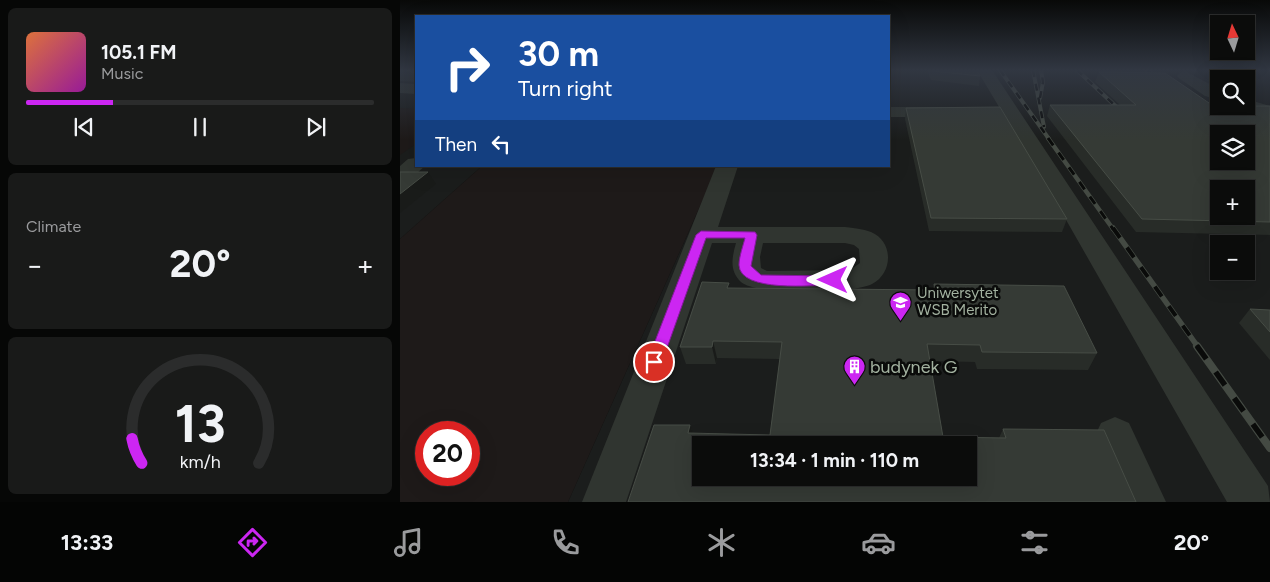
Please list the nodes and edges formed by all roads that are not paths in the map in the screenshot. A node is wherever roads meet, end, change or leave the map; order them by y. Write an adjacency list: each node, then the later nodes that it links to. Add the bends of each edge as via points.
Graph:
1 (994, 93): 14 (lane, via 1002,111)
2 (1255, 107): 5 (lane)
3 (890, 112): 4 (lane)
4 (956, 112)
5 (1270, 112)
6 (415, 165): 8 (lane)
7 (727, 167): 9 (lane)
8 (400, 176)
9 (701, 235): 10 (lane); 12 (lane)
10 (752, 235)
11 (1115, 436): 13 (lane)
12 (604, 502)
13 (1144, 502)
14 (1252, 502)

